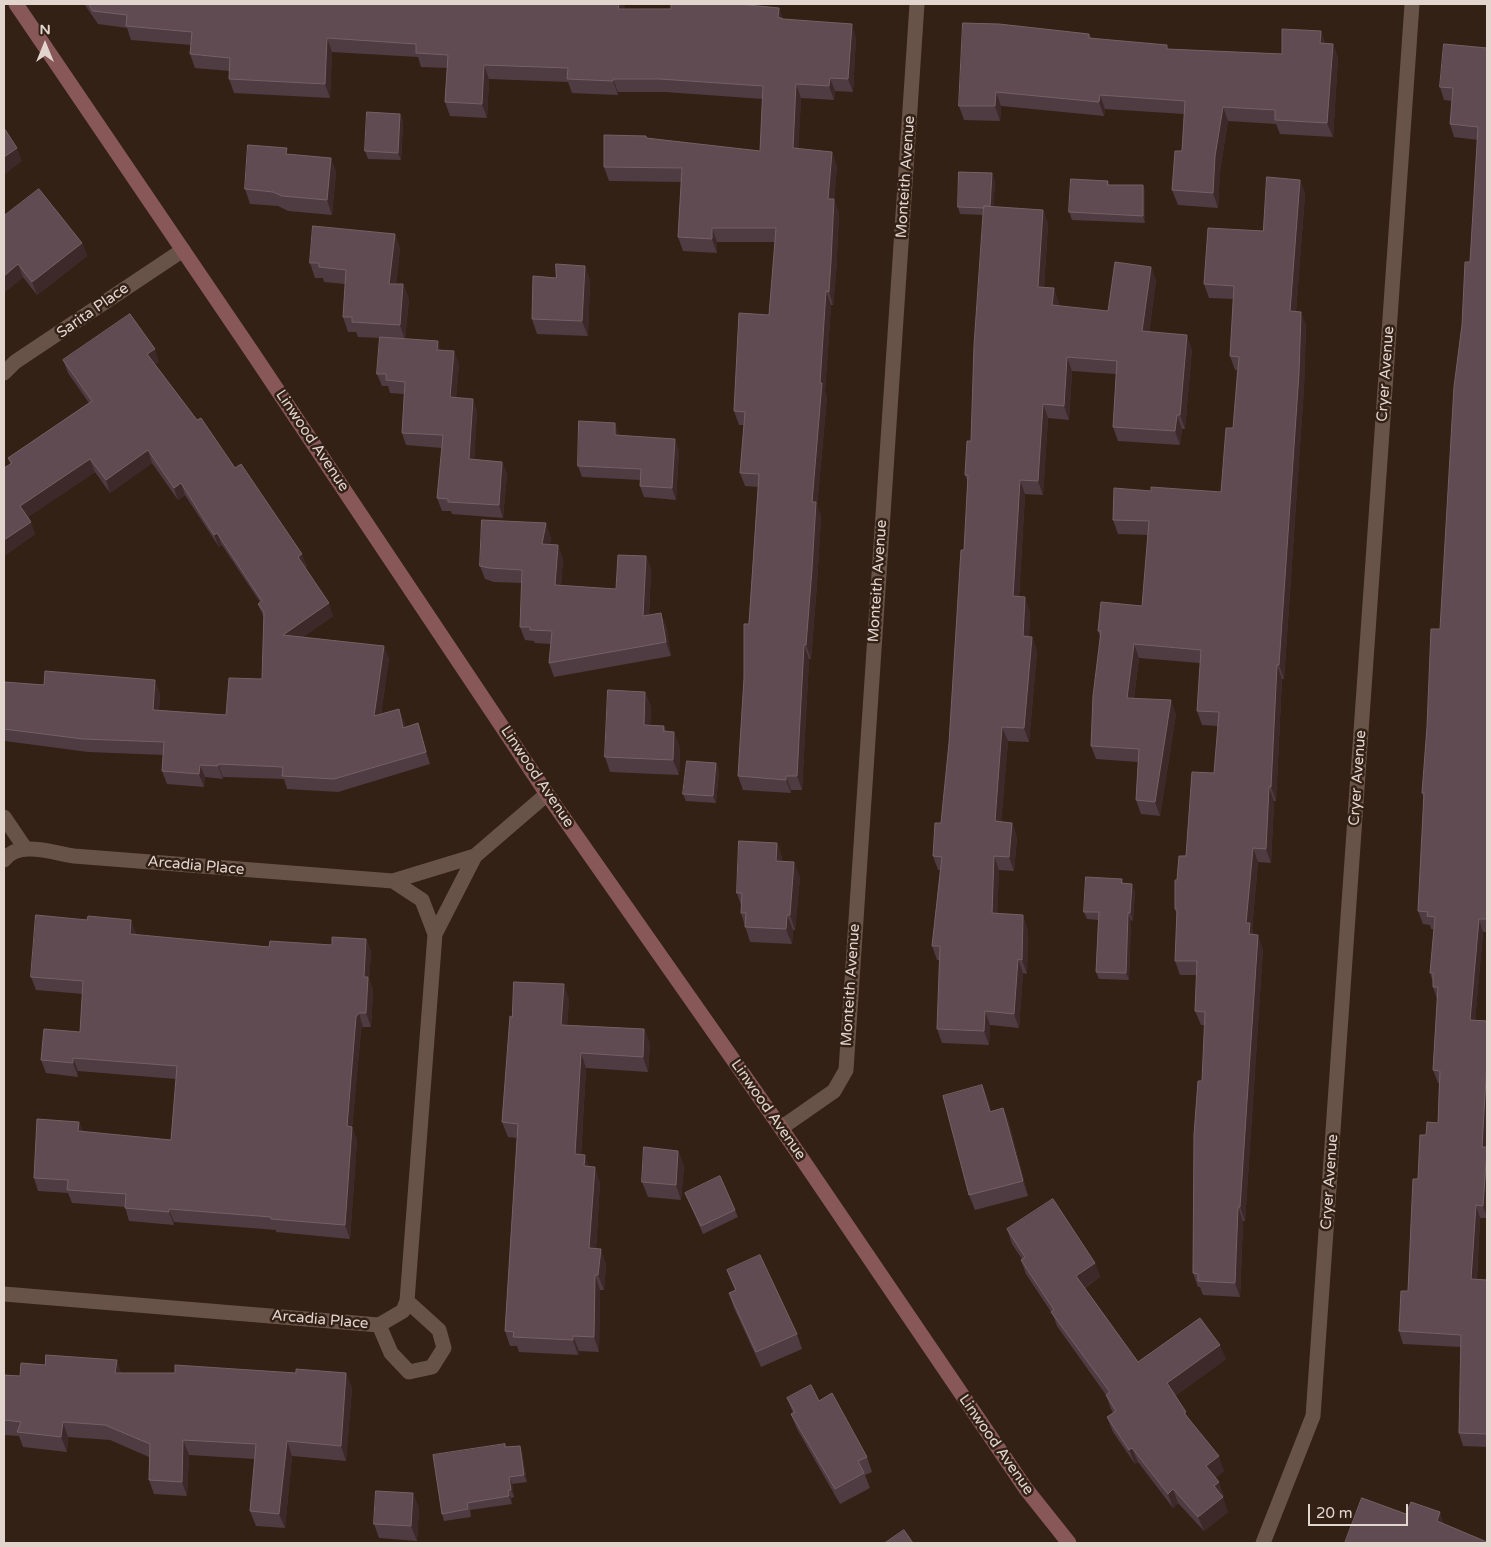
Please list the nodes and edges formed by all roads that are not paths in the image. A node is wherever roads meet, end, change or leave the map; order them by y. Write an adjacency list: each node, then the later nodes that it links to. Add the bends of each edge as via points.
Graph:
1 (16, 4): 4 (main road, Linwood Avenue)
2 (918, 4): 13 (street, Monteith Avenue, via 846,1070 834,1091)
3 (1412, 4): 18 (street, Cryer Avenue, via 1313,1416)
4 (183, 250): 5 (street, Sarita Place, via 15,362); 6 (main road, Linwood Avenue)
5 (4, 373)
6 (547, 794): 9 (street, Arcadia Place); 13 (main road, Linwood Avenue)
7 (4, 817): 8 (street)
8 (25, 848): 10 (street); 11 (street, Arcadia Place, via 74,856)
9 (475, 856): 11 (street, Arcadia Place); 12 (street, Arcadia Place)
10 (4, 860)
11 (393, 881): 12 (street, Arcadia Place, via 422,900)
12 (435, 934): 15 (street, Arcadia Place)
13 (782, 1128): 17 (main road, Linwood Avenue, via 1021,1482)
14 (4, 1294): 16 (street, Arcadia Place)
15 (407, 1301): 16 (street, Arcadia Place, via 403,1311); 16 (street, via 439,1330 444,1348 432,1366 409,1372 391,1353)
16 (379, 1325)
17 (1069, 1543)
18 (1263, 1543)

